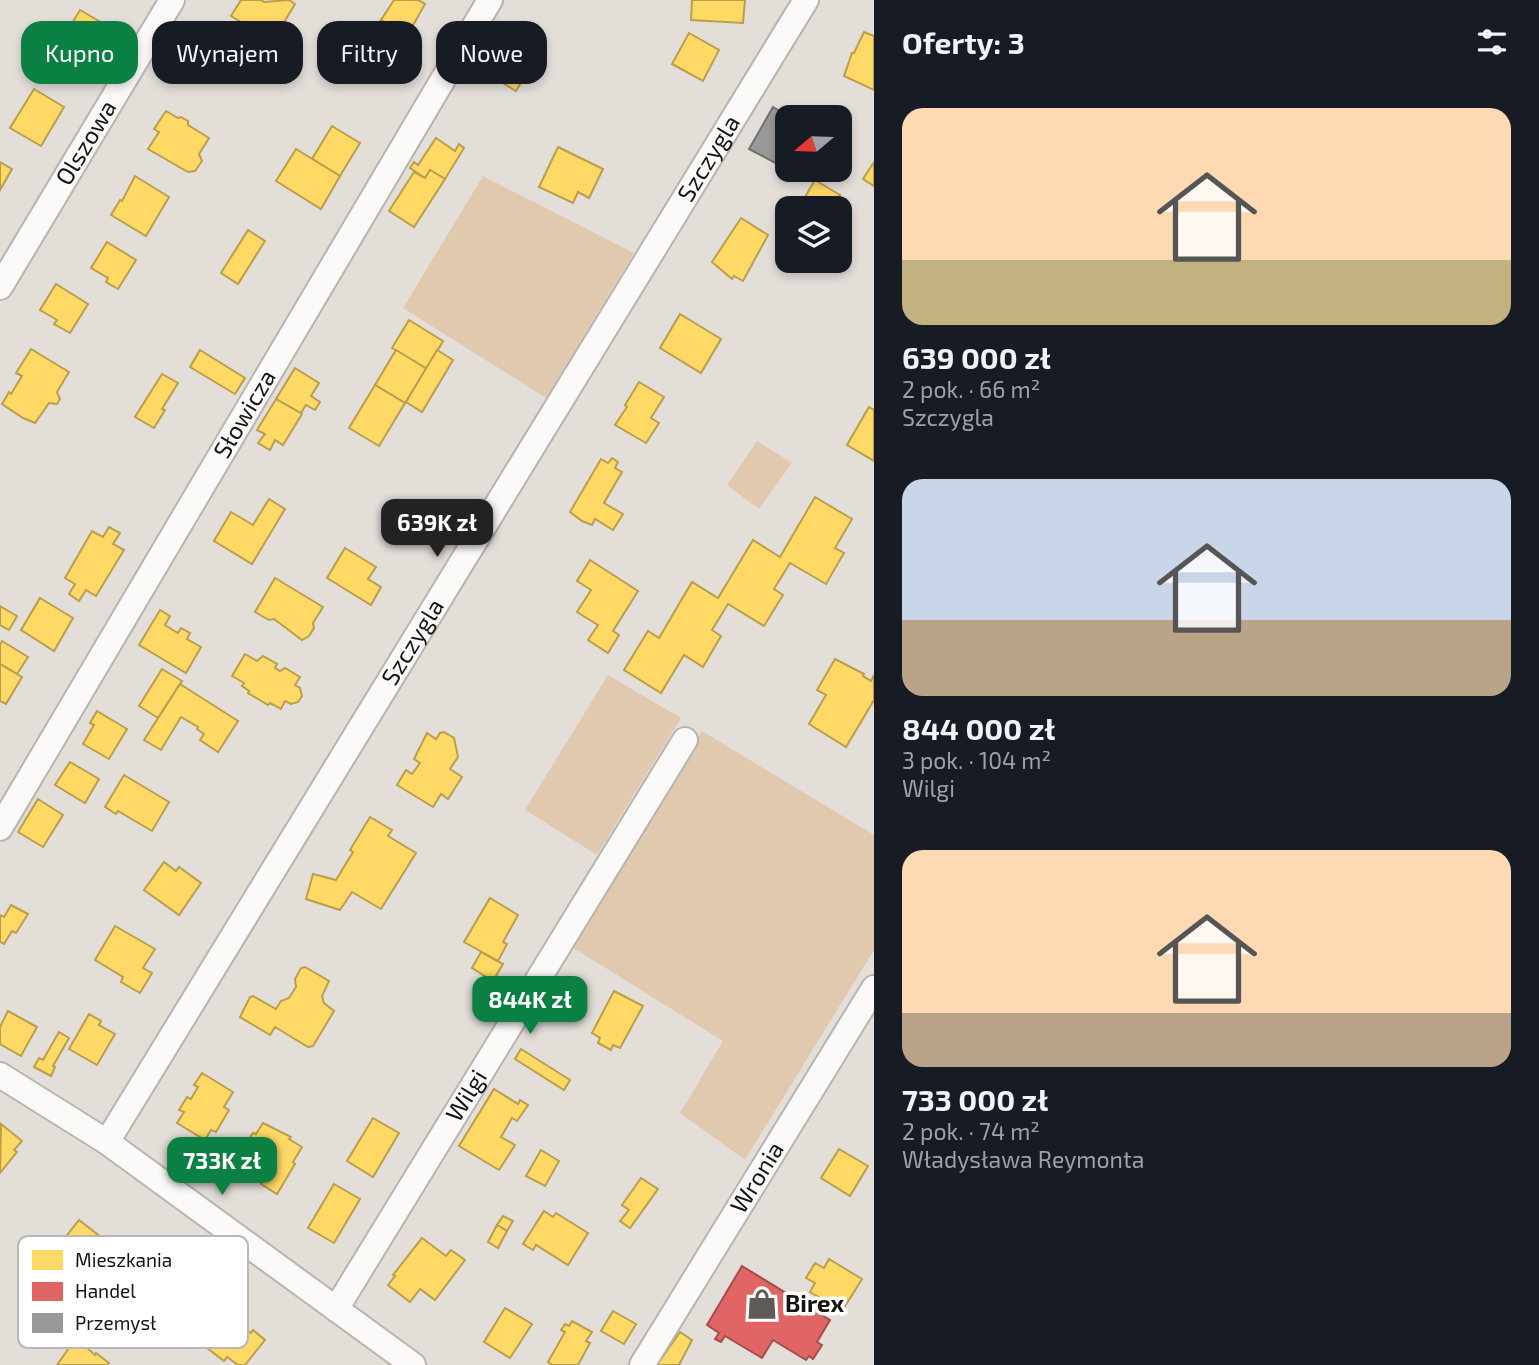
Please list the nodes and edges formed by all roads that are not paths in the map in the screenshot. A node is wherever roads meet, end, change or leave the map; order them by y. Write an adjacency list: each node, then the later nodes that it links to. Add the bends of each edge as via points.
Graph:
1 (172, 0): 4 (street, Olszowa)
2 (490, 0): 6 (street, Słowicza)
3 (806, 0): 9 (street, Szczygla)
4 (0, 287)
5 (685, 740): 12 (street, Wilgi)
6 (0, 828)
7 (874, 988): 14 (street, Wronia)
8 (0, 1075): 9 (street)
9 (107, 1142): 10 (street)
10 (235, 1236)
11 (248, 1245): 12 (street)
12 (336, 1310): 13 (street)
13 (413, 1365)
14 (642, 1365)

